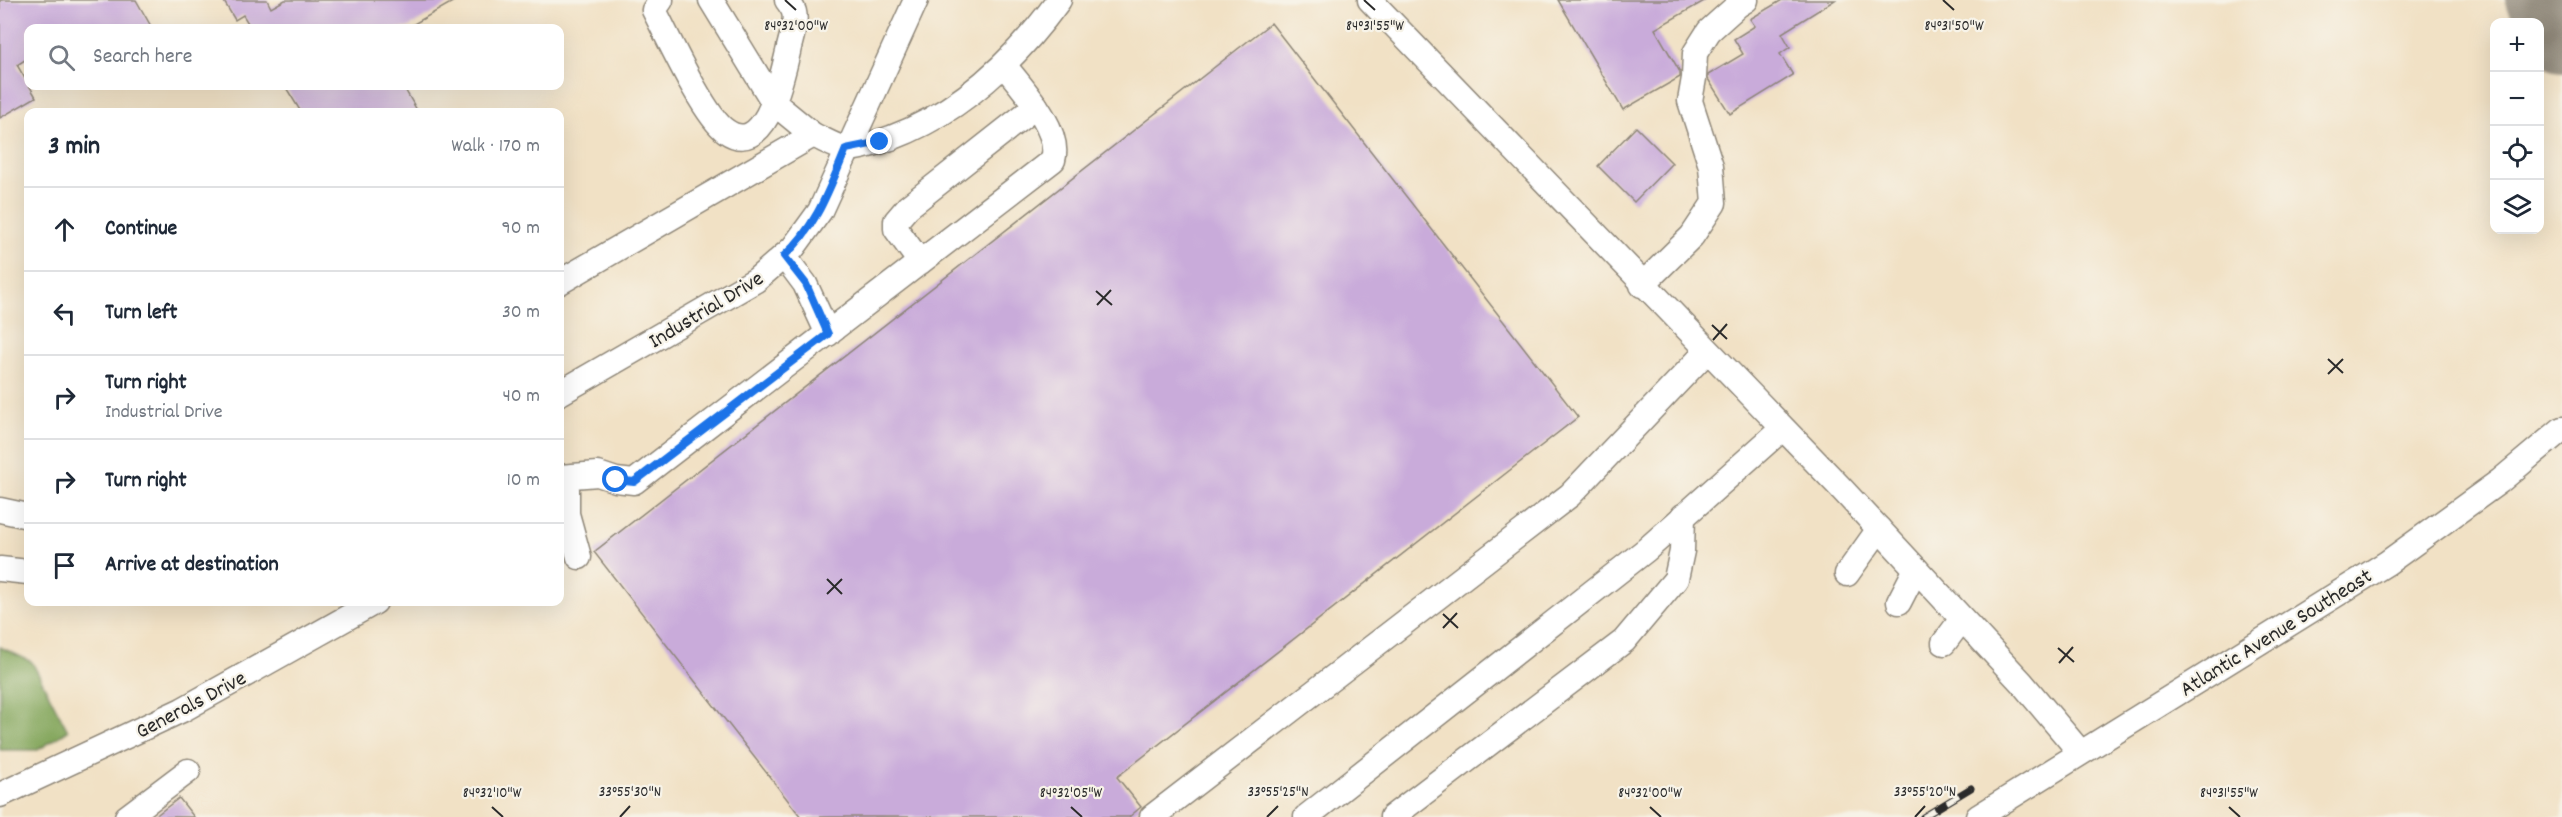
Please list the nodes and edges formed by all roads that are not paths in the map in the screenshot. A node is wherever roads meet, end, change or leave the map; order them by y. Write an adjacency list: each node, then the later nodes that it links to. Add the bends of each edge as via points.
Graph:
1 (661, 0): 9 (street, via 654,10 708,111 727,132 744,136 758,130)
2 (711, 0): 9 (street)
3 (787, 0): 9 (street, via 794,12 793,30)
4 (916, 0): 12 (street, Industrial Drive)
5 (1059, 0): 8 (street)
6 (1370, 0): 16 (street)
7 (1746, 0): 16 (street, via 1709,31 1695,53 1690,101 1711,166 1714,203 1692,236)
8 (1004, 65): 10 (street); 12 (street, via 974,91 920,127)
9 (774, 103): 11 (street)
10 (1036, 106): 14 (street, via 1054,141 1053,160); 14 (street, via 908,207 896,221 896,229)
11 (813, 135): 12 (street); 15 (street)
12 (846, 149): 13 (street, Industrial Drive, via 820,211)
13 (784, 256): 17 (street, via 806,284); 19 (street, Industrial Drive, via 756,280)
14 (920, 262): 17 (street)
15 (564, 280)
16 (1642, 285): 18 (street)
17 (828, 334): 22 (street, via 634,482 598,474)
18 (1707, 351): 20 (street); 41 (street, via 1570,495)
19 (564, 391)
20 (1782, 429): 26 (street); 27 (street)
21 (2562, 429): 37 (street, Atlantic Avenue Southeast, via 2500,481 2387,563)
22 (564, 483)
23 (564, 491): 28 (street)
24 (0, 510): 25 (street)
25 (24, 515)
26 (1683, 516): 42 (street, via 1646,550); 43 (street, via 1676,579 1624,641)
27 (1879, 529): 30 (street); 32 (street)
28 (579, 556)
29 (0, 569): 31 (street)
30 (1916, 569): 33 (street); 35 (street)
31 (24, 572)
32 (1847, 574)
33 (1899, 602)
34 (368, 606): 39 (street, Generals Drive, via 182,710)
35 (1962, 619): 36 (street); 37 (street)
36 (1944, 643)
37 (2080, 752): 44 (street, Atlantic Avenue Southeast)
38 (188, 771): 40 (street)
39 (0, 795)
40 (127, 817)
41 (1152, 817)
42 (1306, 817)
43 (1392, 817)
44 (1978, 817)

